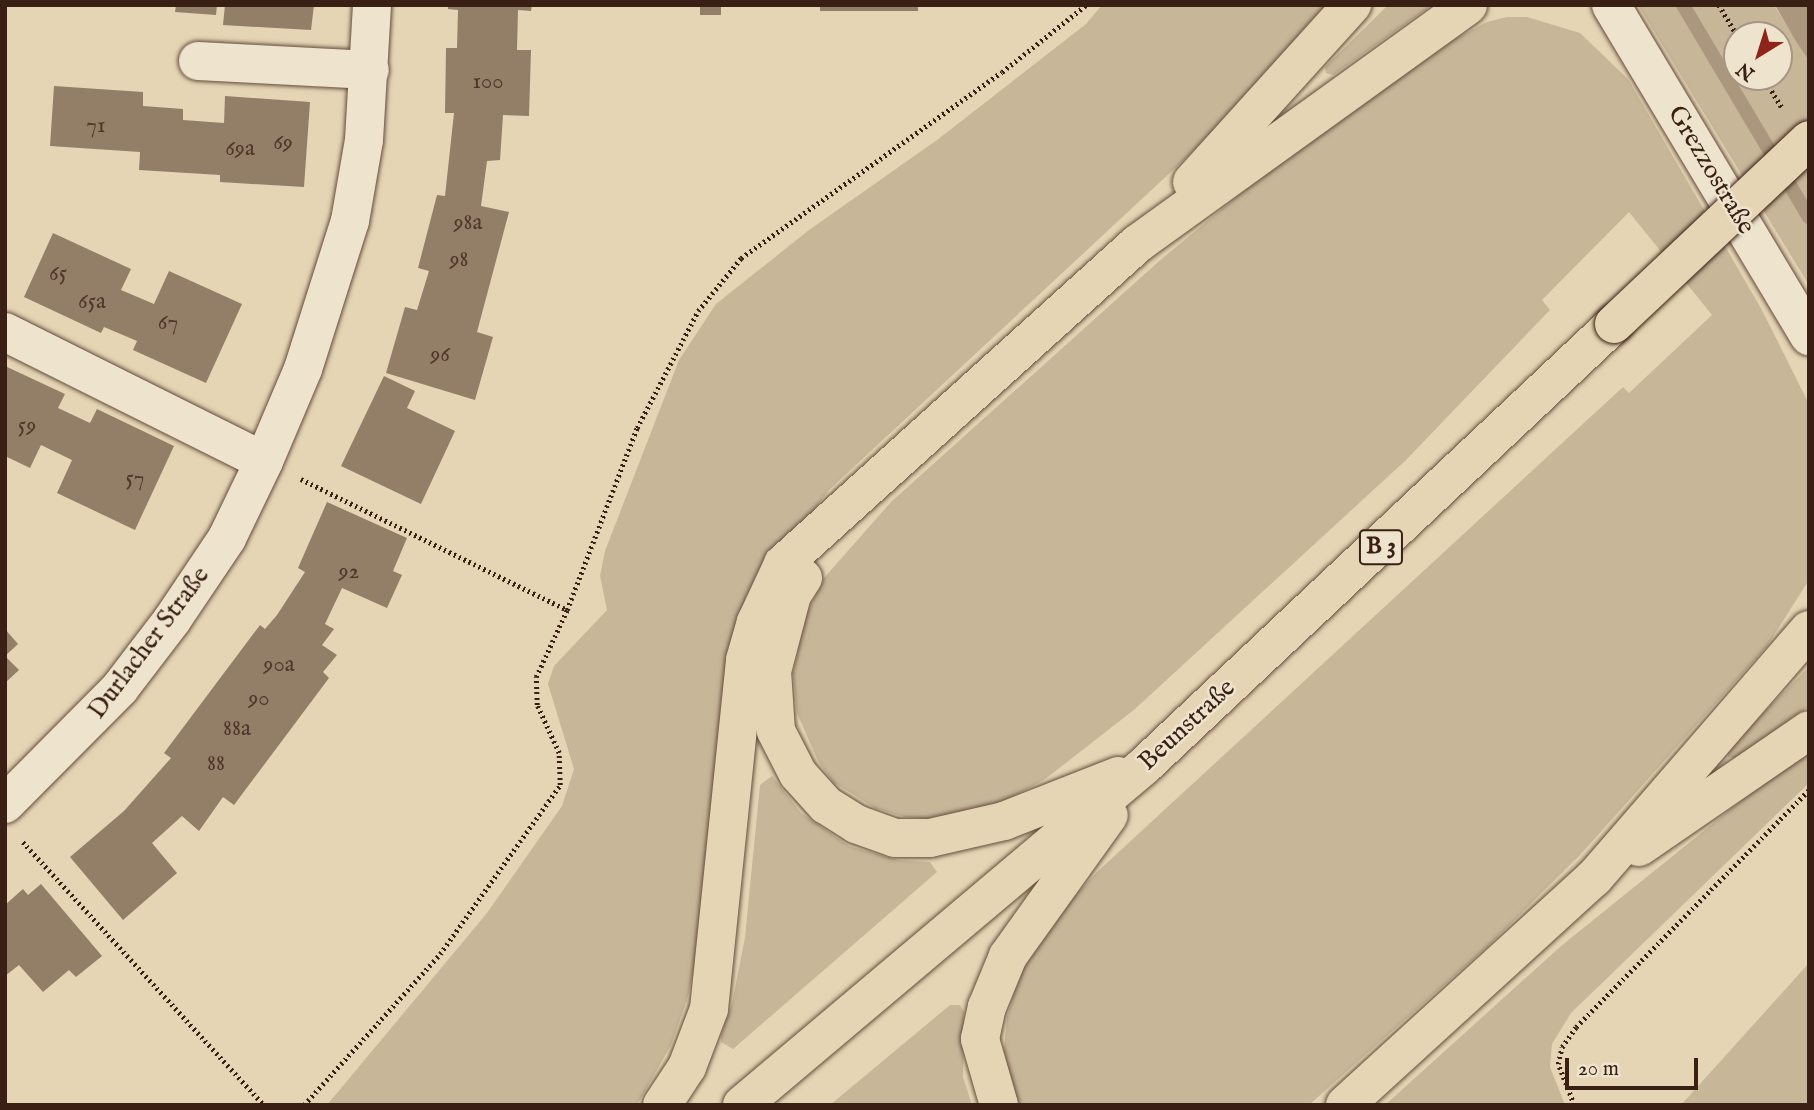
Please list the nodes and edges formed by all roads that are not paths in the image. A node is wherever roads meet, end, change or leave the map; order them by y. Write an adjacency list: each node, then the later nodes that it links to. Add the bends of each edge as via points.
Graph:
1 (372, 5): 6 (street, Durlacher Straße)
2 (1352, 5): 8 (main road)
3 (1468, 5): 8 (main road)
4 (1611, 5): 10 (street, Grezzostraße)
5 (198, 61): 6 (street)
6 (370, 70): 11 (street, Durlacher Straße, via 350,221 303,369)
7 (1809, 140): 15 (main road, Beunstraße / B 3, bridge)
8 (1137, 244): 12 (main road)
9 (5, 332): 11 (street)
10 (1809, 336)
11 (264, 461): 16 (street, Durlacher Straße, via 227,538 172,620 102,707)
12 (852, 499): 15 (main road, via 792,596 772,671 776,731 798,774 826,805 856,824 895,838 930,838 1004,821); 18 (main road, via 783,564 756,622 745,660 709,1009 687,1067)
13 (1809, 630): 17 (main road)
14 (1809, 730): 17 (main road)
15 (1144, 766): 19 (main road, Beunstraße / B 3); 20 (main road, via 1009,956 987,1007 980,1039)
16 (5, 804)
17 (1594, 878): 21 (main road)
18 (662, 1105)
19 (742, 1105)
20 (999, 1105)
21 (1345, 1105)

